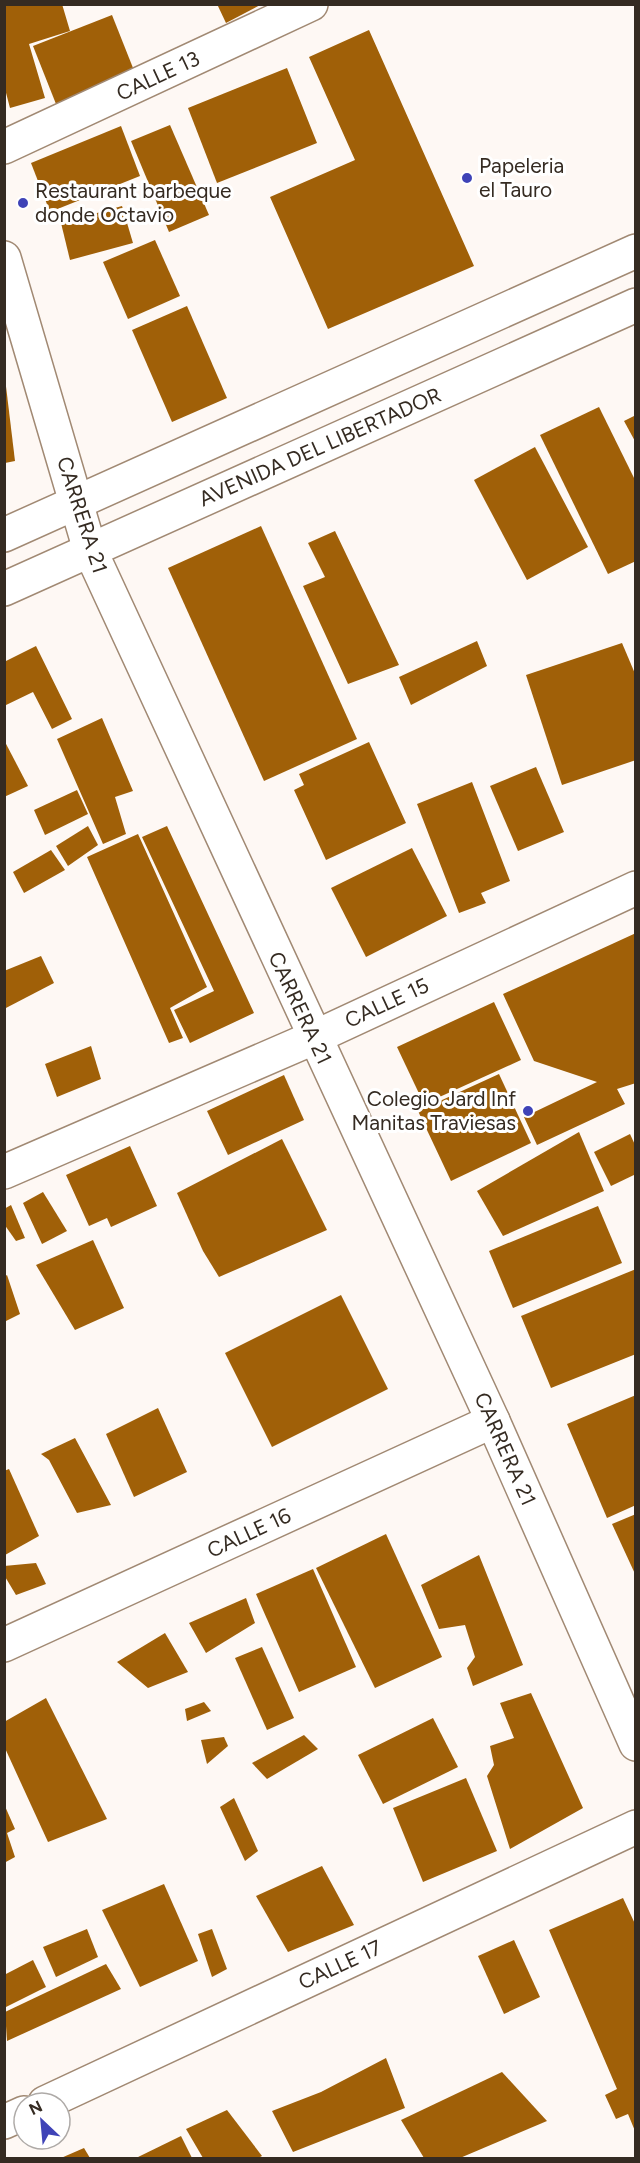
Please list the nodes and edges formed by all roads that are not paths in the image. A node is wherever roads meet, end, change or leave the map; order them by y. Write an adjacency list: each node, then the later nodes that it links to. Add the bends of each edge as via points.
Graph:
1 (311, 4): 2 (street, CALLE 13)
2 (4, 147)
3 (636, 251): 6 (street)
4 (4, 258): 6 (street, CARRERA 21)
5 (636, 305): 8 (street, AVENIDA DEL LIBERTADOR)
6 (76, 503): 7 (street); 8 (street, CARRERA 21)
7 (4, 535)
8 (90, 550): 9 (street, AVENIDA DEL LIBERTADOR); 11 (street, CARRERA 21)
9 (4, 589)
10 (636, 888): 11 (street, CALLE 15)
11 (313, 1038): 12 (street, CALLE 15); 13 (street, CARRERA 21)
12 (4, 1172)
13 (493, 1421): 14 (street, CALLE 16); 15 (street, CARRERA 21)
14 (4, 1645)
15 (636, 1744)
16 (636, 1827): 17 (street, CALLE 17)
17 (71, 2091)

